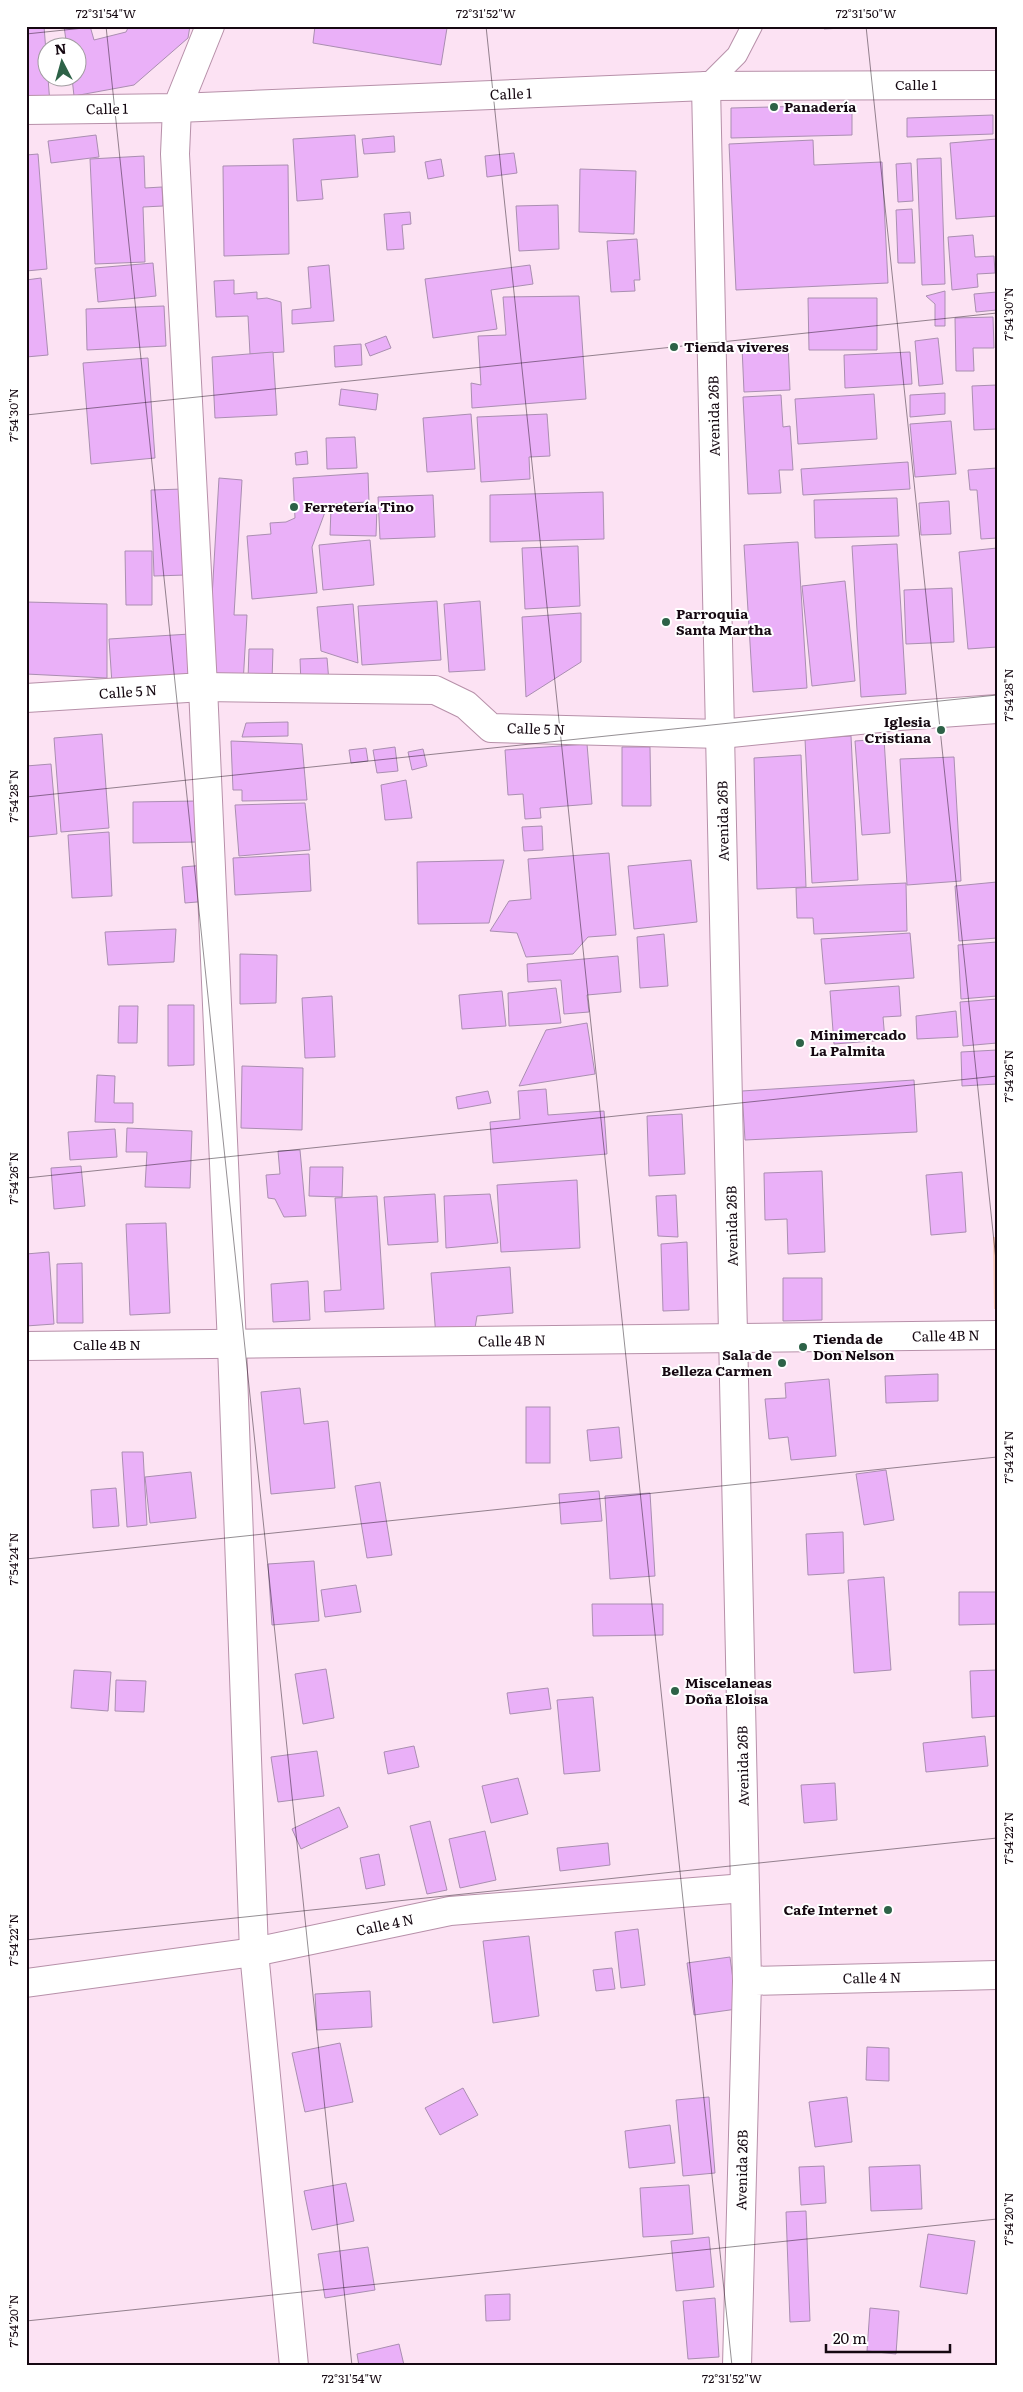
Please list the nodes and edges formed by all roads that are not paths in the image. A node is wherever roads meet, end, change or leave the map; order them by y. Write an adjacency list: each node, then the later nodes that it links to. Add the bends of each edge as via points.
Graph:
1 (210, 26): 5 (street)
2 (752, 26): 4 (lane, via 738,56)
3 (997, 85): 4 (street, Calle 1)
4 (706, 86): 5 (street, Calle 1); 10 (street, Avenida 26B)
5 (177, 108): 6 (street, Calle 1); 7 (street, via 175,154)
6 (26, 110)
7 (202, 687): 8 (street, Calle 5 N); 10 (street, Calle 5 N, via 435,690 466,705 491,728); 13 (street)
8 (26, 698)
9 (997, 709): 10 (street, Calle 5 N)
10 (721, 734): 12 (street, Avenida 26B)
11 (997, 1336): 12 (street, Calle 4B N)
12 (734, 1339): 13 (street, Calle 4B N); 15 (street, Avenida 26B)
13 (232, 1345): 14 (street, Calle 4B N); 16 (street)
14 (26, 1346)
15 (745, 1888): 16 (street, Calle 4 N, via 450,1911); 18 (street, Avenida 26B)
16 (254, 1952): 19 (street, Calle 4 N); 20 (street)
17 (997, 1975): 18 (street, Calle 4 N)
18 (747, 1981): 21 (street, Avenida 26B)
19 (26, 1983)
20 (294, 2366)
21 (737, 2366)

